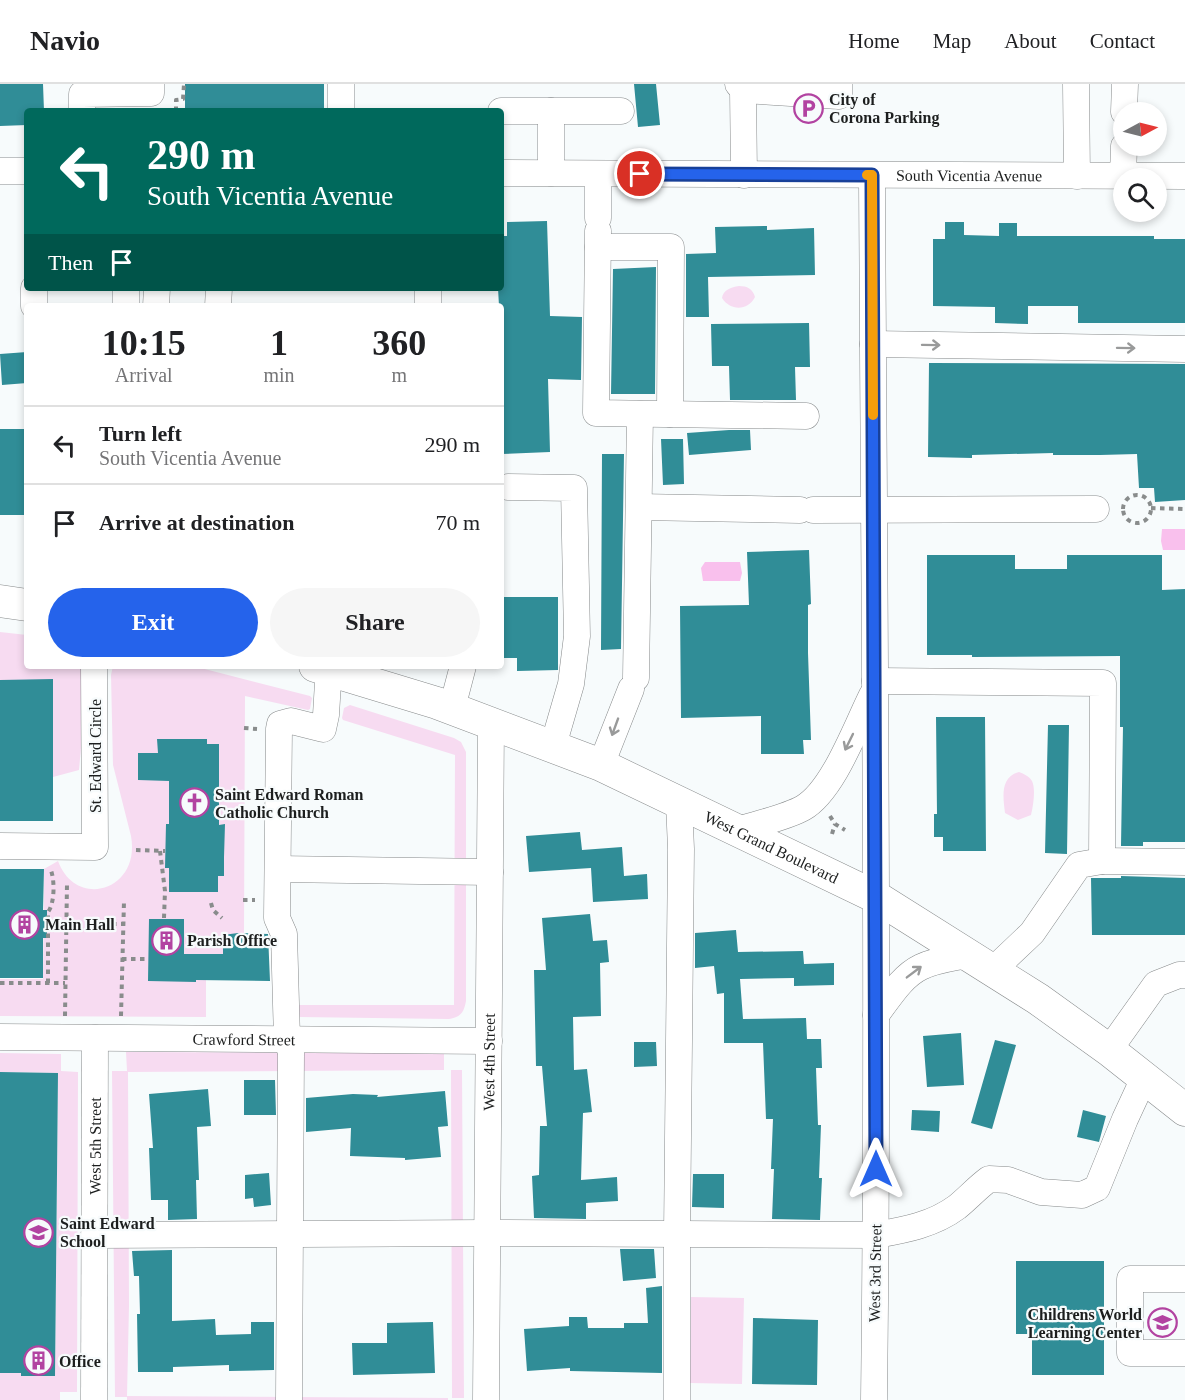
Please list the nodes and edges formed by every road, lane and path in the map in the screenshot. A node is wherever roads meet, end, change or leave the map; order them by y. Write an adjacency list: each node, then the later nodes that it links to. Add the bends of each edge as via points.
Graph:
1 (152, 84): 8 (street, via 151,93)
2 (184, 84): 10 (path, via 183,99 176,100)
3 (341, 84): 11 (street)
4 (839, 84): 7 (street, via 839,96)
5 (1076, 84): 22 (street)
6 (1125, 84): 9 (street)
7 (740, 87): 20 (street)
8 (82, 96)
9 (1124, 102)
10 (176, 108)
11 (341, 108)
12 (504, 111): 13 (street)
13 (551, 111): 14 (street); 18 (street)
14 (621, 111)
15 (0, 171): 16 (street)
16 (24, 171)
17 (504, 173): 18 (street, South Vicentia Avenue)
18 (551, 173): 19 (street, South Vicentia Avenue)
19 (598, 174): 20 (street, South Vicentia Avenue); 26 (street)
20 (744, 174): 21 (street, South Vicentia Avenue)
21 (872, 175): 22 (street, South Vicentia Avenue); 27 (street, West 3rd Street)
22 (1077, 176): 23 (street, South Vicentia Avenue)
23 (1113, 176)
24 (1167, 176): 25 (street, South Vicentia Avenue)
25 (1185, 176)
26 (598, 232): 29 (street, via 596,413); 30 (street, via 671,247)
27 (873, 344): 28 (street, one-way to 28); 37 (street, West 3rd Street)
28 (1185, 349)
29 (640, 414): 30 (street); 33 (street)
30 (670, 414): 31 (street)
31 (806, 416)
32 (508, 487): 47 (street, via 574,488 577,636 571,684)
33 (639, 507): 37 (street); 48 (street, one-way to 48, via 633,683)
34 (1151, 508): 34 (path, via 1148,500 1136,495 1125,501 1123,509 1125,518 1137,524 1149,517); 36 (path)
35 (1096, 509): 37 (street)
36 (1185, 509)
37 (873, 511): 44 (street, West 3rd Street)
38 (0, 601): 39 (main road)
39 (24, 605)
40 (94, 669): 55 (street, St. Edward Circle, via 95,847)
41 (324, 669): 60 (street, via 323,729 291,721 280,724)
42 (330, 669): 45 (main road, West Grand Boulevard)
43 (462, 669): 45 (street)
44 (874, 685): 52 (street, one-way to 52, via 829,782 817,798 802,809); 57 (street, via 1103,682); 63 (street, West 3rd Street)
45 (452, 708): 46 (main road, West Grand Boulevard)
46 (491, 724): 47 (main road, West Grand Boulevard); 61 (street, West 4th Street)
47 (553, 746): 48 (main road, West Grand Boulevard)
48 (602, 765): 49 (main road, West Grand Boulevard)
49 (679, 802): 52 (main road, West Grand Boulevard); 89 (street)
50 (829, 815): 51 (path)
51 (835, 824): 53 (path); 54 (path)
52 (738, 830): 63 (main road, West Grand Boulevard)
53 (844, 830)
54 (832, 834)
55 (0, 846)
56 (136, 850): 66 (path, via 162,851)
57 (1102, 861): 58 (street); 72 (street, via 1079,865 1032,933)
58 (1185, 862)
59 (46, 867): 76 (path, via 52,874)
60 (278, 869): 61 (street); 82 (street)
61 (490, 872): 83 (street, West 4th Street)
62 (68, 884): 68 (path)
63 (876, 897): 72 (main road, West Grand Boulevard); 77 (street, West 3rd Street)
64 (124, 901): 69 (path)
65 (211, 903): 67 (path)
66 (164, 918)
67 (222, 918)
68 (67, 924): 69 (path); 74 (path)
69 (123, 924): 70 (path)
70 (122, 959): 71 (path); 79 (path)
71 (147, 959)
72 (980, 962): 77 (street, one-way to 72, via 915,970 932,963); 84 (main road, West Grand Boulevard)
73 (1185, 975): 84 (street, via 1156,984)
74 (66, 982): 76 (path); 78 (path)
75 (0, 983): 76 (path)
76 (48, 983)
77 (876, 1015): 91 (street, West 3rd Street)
78 (65, 1017)
79 (122, 1017)
80 (0, 1037): 81 (street, Crawford Street)
81 (95, 1038): 82 (street, Crawford Street); 90 (street, West 5th Street)
82 (287, 1039): 83 (street, Crawford Street); 88 (street, via 291,1053)
83 (489, 1041): 87 (street, West 4th Street)
84 (1108, 1050): 85 (main road, West Grand Boulevard)
85 (1144, 1078): 86 (main road, West Grand Boulevard); 91 (street, via 1097,1188 1082,1195 1041,1192 1008,1180 989,1179 933,1221 909,1230)
86 (1185, 1110)
87 (487, 1233): 88 (street); 89 (street); 96 (street, West 4th Street)
88 (290, 1234): 90 (street); 95 (street)
89 (676, 1234): 91 (street); 97 (street)
90 (94, 1235): 94 (street, West 5th Street)
91 (876, 1235): 98 (street, West 3rd Street)
92 (1185, 1279): 93 (street, via 1130,1279 1130,1353)
93 (1185, 1353)
94 (94, 1400)
95 (289, 1400)
96 (486, 1400)
97 (677, 1400)
98 (874, 1400)

